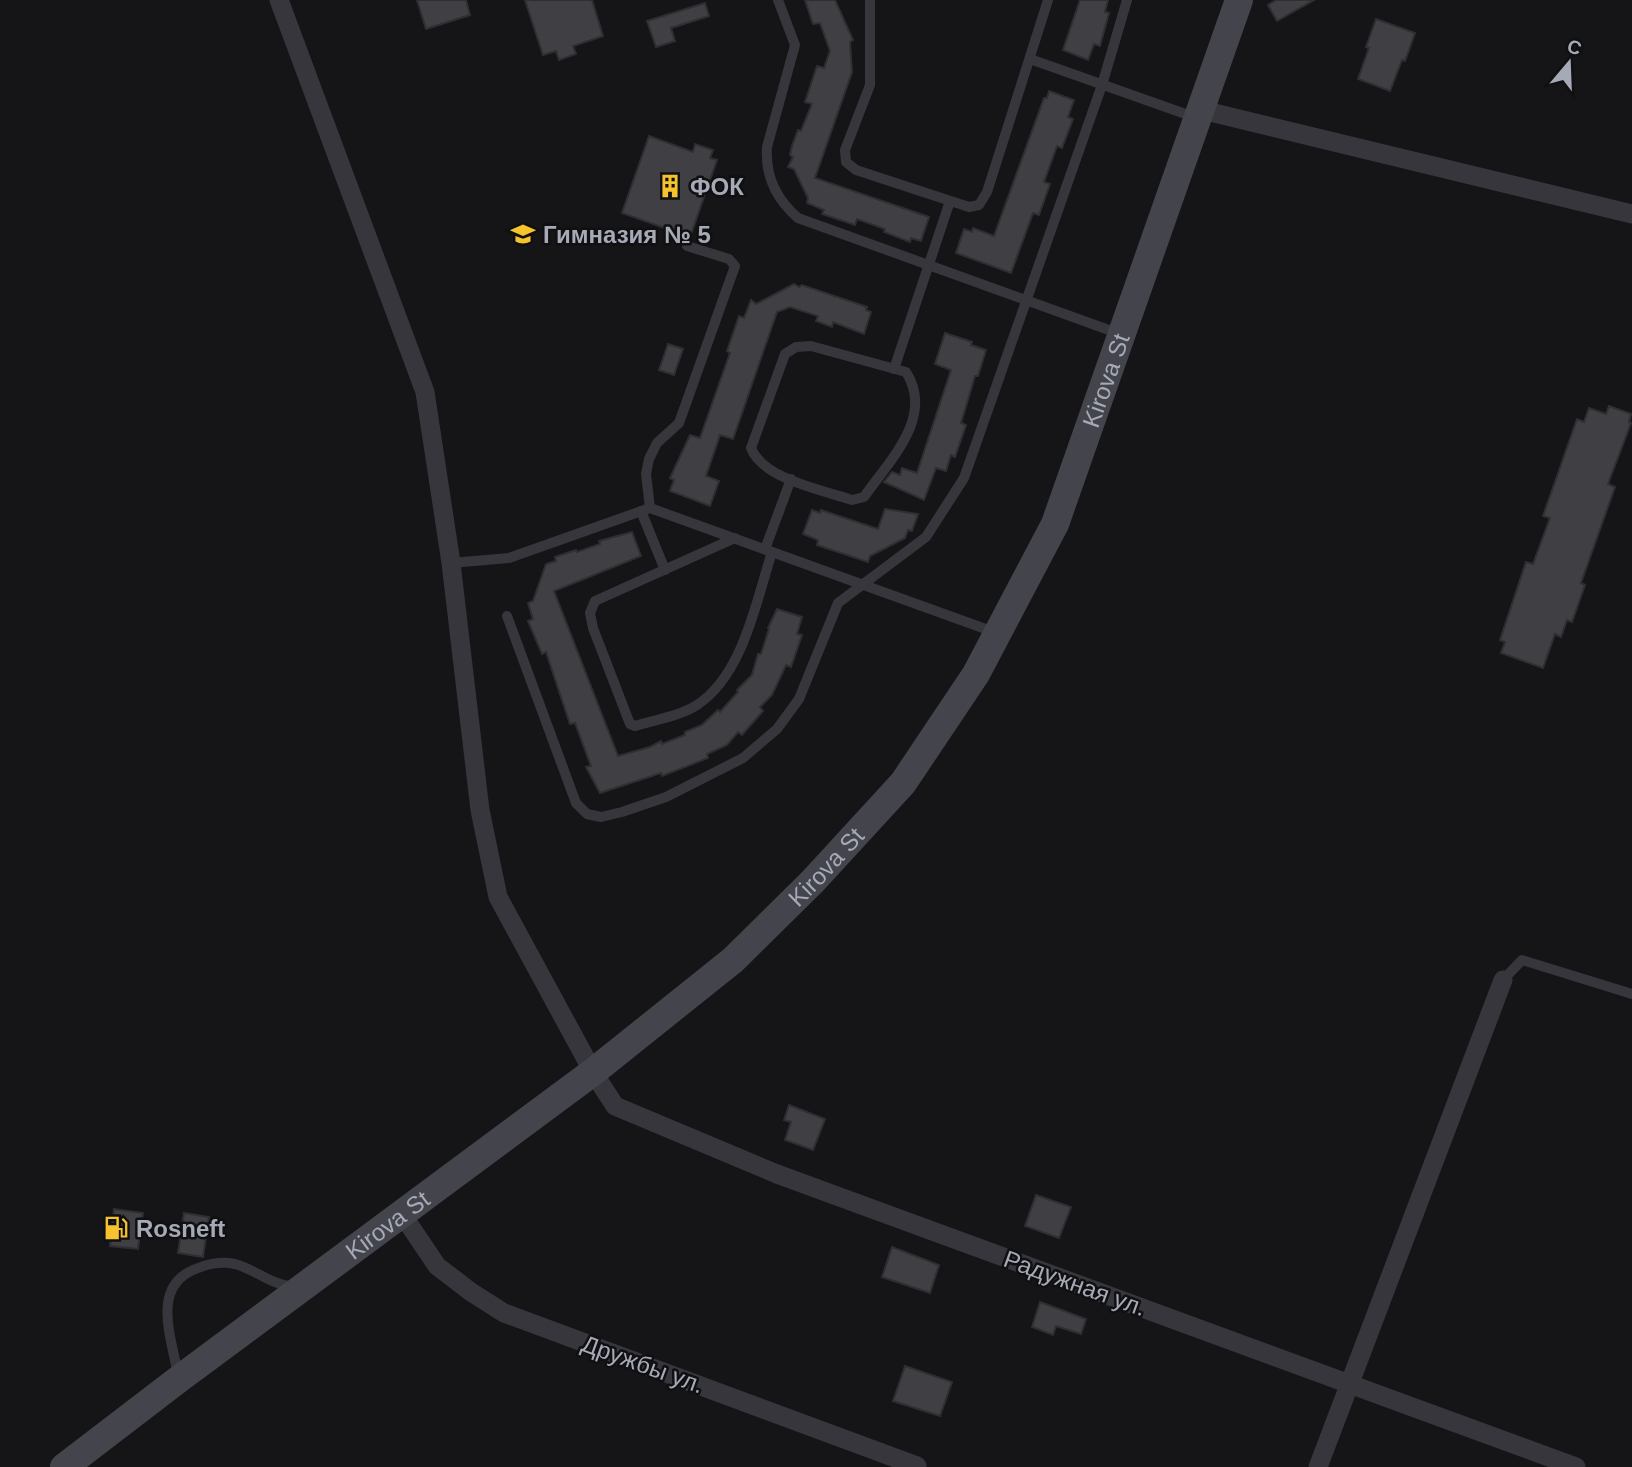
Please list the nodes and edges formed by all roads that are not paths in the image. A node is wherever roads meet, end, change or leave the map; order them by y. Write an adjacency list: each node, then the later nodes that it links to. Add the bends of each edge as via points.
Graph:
1 (279, 0): 21 (street, Радужная ул., via 425,392)
2 (778, 0): 13 (lane, via 795,45 767,146 766,162 776,194 798,218)
3 (870, 0): 10 (lane, via 870,85 845,150 846,162 856,170)
4 (1048, 0): 7 (lane)
5 (1128, 0): 8 (lane)
6 (1239, 0): 9 (main road, Kirova St)
7 (1030, 59): 8 (lane); 10 (lane, via 987,192 979,205)
8 (1102, 85): 9 (lane); 14 (lane)
9 (1200, 114): 11 (street); 15 (main road, Kirova St)
10 (950, 201): 13 (lane)
11 (1632, 214)
12 (687, 246): 18 (lane, via 735,266 679,423 657,443 649,458)
13 (928, 265): 14 (lane); 16 (lane)
14 (1027, 301): 15 (lane); 23 (lane, via 964,478 926,537)
15 (1122, 335): 25 (main road, Kirova St, via 1055,524)
16 (894, 369): 17 (lane, via 906,372 912,381 916,408 910,432 864,497 852,500); 17 (lane, via 811,346 785,354 751,449 768,471)
17 (791, 479): 20 (lane)
18 (646, 509): 19 (lane); 21 (lane, via 509,558); 22 (lane)
19 (735, 538): 20 (lane); 22 (lane)
20 (768, 551): 22 (lane, via 745,636 716,690 695,707 635,726 630,724 590,613 595,601); 23 (lane)
21 (451, 563): 28 (street, Радужная ул., via 480,810 498,897)
22 (665, 570)
23 (861, 584): 24 (lane, via 838,603 799,699 777,729 743,758 677,791 601,817 587,814 576,803); 25 (lane)
24 (506, 616)
25 (997, 634): 28 (main road, Kirova St, via 976,674 885,803 733,960)
26 (1503, 981): 27 (lane, via 1522,960); 32 (street)
27 (1632, 994)
28 (593, 1072): 29 (main road, Kirova St); 32 (street, Радужная ул., via 615,1106 764,1169)
29 (402, 1214): 30 (main road, Kirova St); 33 (street, Дружбы ул., via 437,1266 504,1313)
30 (302, 1288): 31 (main road, Kirova St); 31 (lane, via 277,1285 235,1265 210,1262 182,1275 168,1296 167,1325)
31 (179, 1379): 34 (main road, Kirova St)
32 (1350, 1384): 35 (street); 36 (street, Радужная ул.)
33 (917, 1466)
34 (64, 1467)
35 (1318, 1467)
36 (1576, 1467)

